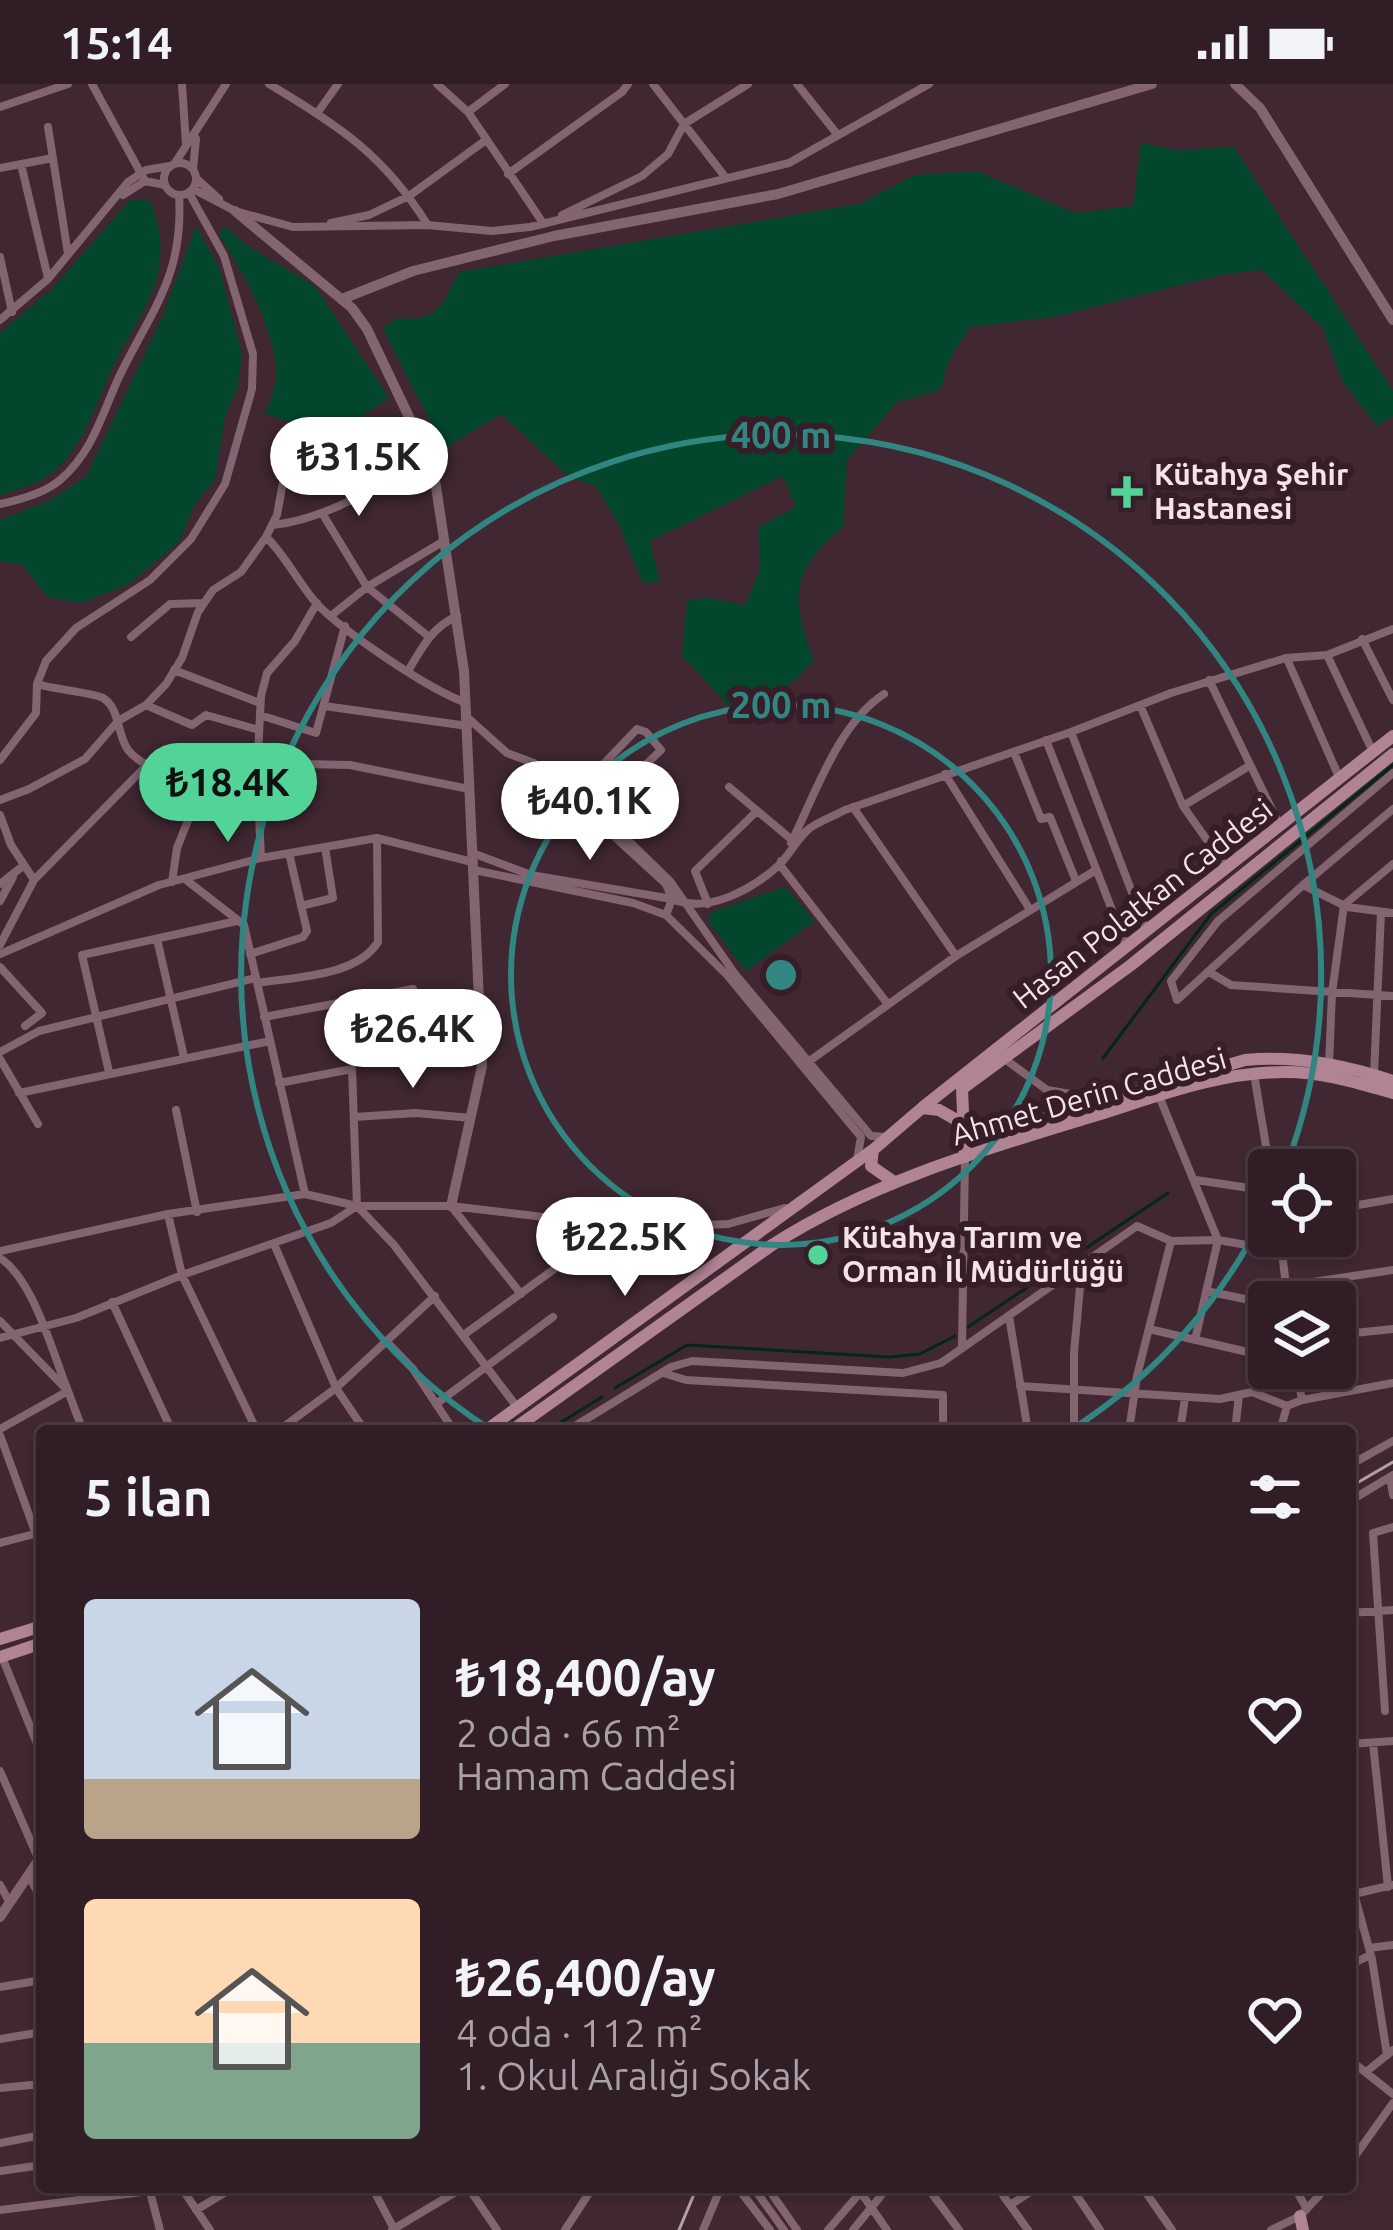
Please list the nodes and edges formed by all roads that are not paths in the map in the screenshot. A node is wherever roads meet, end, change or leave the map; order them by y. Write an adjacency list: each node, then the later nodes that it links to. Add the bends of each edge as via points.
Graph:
1 (68, 84): 16 (street)
2 (95, 84): 30 (street)
3 (182, 84): 24 (street)
4 (226, 84): 21 (street)
5 (269, 84): 18 (street)
6 (338, 84): 18 (street)
7 (437, 84): 17 (street)
8 (505, 84): 17 (street)
9 (628, 84): 29 (street)
10 (653, 84): 19 (street)
11 (748, 84): 19 (street)
12 (797, 84): 22 (street)
13 (928, 84): 22 (street)
14 (1152, 84): 42 (street, via 778,194 554,236 413,271)
15 (1235, 84): 45 (street, via 1260,108)
16 (0, 107)
17 (468, 112): 23 (street)
18 (318, 113): 34 (street, via 374,154)
19 (684, 124): 31 (street); 36 (street, via 668,154 642,176)
20 (48, 127): 25 (street)
21 (198, 131): 24 (street); 33 (street)
22 (837, 134): 31 (street, via 789,163)
23 (486, 140): 29 (street); 34 (street)
24 (186, 147): 27 (street)
25 (53, 158): 26 (street); 39 (street)
26 (21, 164): 28 (street); 41 (street)
27 (172, 165): 30 (street); 32 (street); 33 (street, via 185,163)
28 (0, 168)
29 (508, 174): 36 (street)
30 (143, 176): 32 (street); 39 (street)
31 (726, 178): 36 (street)
32 (165, 185): 33 (street)
33 (190, 185): 35 (street); 48 (street, via 160,305 97,436 58,482); 68 (street, via 224,256 253,355 252,389 225,484 191,539 150,580 76,628)
34 (409, 196): 37 (street); 38 (street)
35 (235, 211): 38 (street); 42 (street)
36 (541, 224): 37 (street, via 492,231)
37 (427, 225): 38 (street)
38 (320, 227)
39 (68, 256): 41 (street)
40 (0, 257): 43 (street)
41 (48, 280): 43 (street)
42 (342, 299): 46 (street, via 367,329)
43 (12, 312): 44 (street)
44 (0, 320)
45 (1393, 320)
46 (410, 419): 47 (street); 50 (street, via 295,455)
47 (430, 460): 49 (street); 52 (street)
48 (0, 504)
49 (322, 512): 50 (street); 53 (street)
50 (272, 525): 51 (street)
51 (266, 537): 54 (street); 55 (street)
52 (446, 540): 53 (street); 57 (street)
53 (368, 587): 56 (street); 60 (street)
54 (205, 602): 61 (street, via 170,604); 65 (street)
55 (317, 603): 56 (street); 71 (street, via 267,673)
56 (332, 616): 58 (street)
57 (457, 616): 60 (street); 72 (street)
58 (345, 626): 66 (street); 75 (street)
59 (1393, 629): 62 (street)
60 (428, 636): 66 (street)
61 (131, 637)
62 (1362, 639): 63 (street); 70 (street)
63 (1327, 655): 64 (street); 84 (street)
64 (1286, 658): 67 (street); 92 (street)
65 (174, 670): 71 (street); 74 (street)
66 (408, 671): 72 (street)
67 (1209, 680): 73 (street); 89 (street)
68 (37, 684): 77 (street, via 100,695); 86 (street, via 36,713)
69 (884, 694): 106 (street, via 867,705 837,751)
70 (1393, 700)
71 (260, 703): 76 (street)
72 (466, 703): 78 (street)
73 (1140, 705): 80 (street); 98 (street)
74 (146, 706): 77 (street); 79 (street, via 192,724 206,715)
75 (324, 706): 76 (street, via 316,733); 78 (street)
76 (260, 715): 79 (street)
77 (118, 722): 88 (street, via 122,740); 97 (street, via 85,759)
78 (468, 722): 95 (street); 96 (street)
79 (259, 730): 87 (street)
80 (1071, 732): 82 (street); 135 (street)
81 (1393, 736): 84 (main road, Hasan Polatkan Caddesi)
82 (1046, 740): 83 (street); 115 (street)
83 (1014, 752): 91 (street); 119 (street)
84 (1372, 752): 92 (main road, Hasan Polatkan Caddesi)
85 (1393, 754): 158 (main road, Hasan Polatkan Caddesi, via 1131,965)
86 (0, 760)
87 (257, 763): 95 (street, via 350,765); 109 (street)
88 (148, 764): 118 (street); 120 (street, via 194,790)
89 (1250, 766): 98 (street); 104 (street)
90 (1393, 773): 144 (street, via 1218,921 1172,981 1178,1000)
91 (945, 774): 99 (street); 129 (street)
92 (1340, 778): 104 (main road, Hasan Polatkan Caddesi)
93 (588, 780): 96 (street); 102 (street); 102 (street, via 637,730 661,750)
94 (729, 788): 101 (street)
95 (469, 789): 110 (street)
96 (573, 796): 102 (street)
97 (0, 800)
98 (1183, 806): 114 (street)
99 (854, 807): 112 (street, via 811,827); 142 (street)
100 (1393, 809): 122 (street)
101 (757, 811): 106 (street); 125 (street, via 695,872)
102 (596, 813): 123 (street); 128 (street)
103 (0, 815): 113 (street)
104 (1280, 826): 114 (main road, Hasan Polatkan Caddesi)
105 (376, 838): 107 (street); 110 (street); 145 (street, via 373,951 328,972)
106 (792, 840): 112 (street)
107 (325, 847): 108 (street); 127 (street, via 333,898)
108 (289, 854): 109 (street); 127 (street)
109 (261, 858): 117 (street)
110 (473, 862): 123 (street); 132 (street); 173 (street, via 482,1066)
111 (1393, 864): 126 (street)
112 (780, 865): 125 (street); 150 (street)
113 (24, 866): 116 (street); 118 (street)
114 (1227, 868): 135 (main road, Hasan Polatkan Caddesi)
115 (1096, 870): 119 (street); 139 (street)
116 (13, 877): 121 (street); 124 (street)
117 (185, 878): 120 (street); 133 (street)
118 (34, 880): 138 (street)
119 (1076, 881): 129 (street)
120 (172, 882): 140 (street)
121 (0, 884)
122 (1303, 885): 126 (street); 144 (street)
123 (672, 899): 128 (street); 132 (street)
124 (0, 902)
125 (708, 904): 128 (street)
126 (1344, 905): 130 (street); 146 (street)
127 (302, 906): 141 (street, via 303,937)
128 (689, 906): 134 (street)
129 (1029, 908): 142 (street)
130 (1381, 912): 131 (street); 147 (street)
131 (1393, 914)
132 (666, 915): 136 (street)
133 (238, 921): 137 (street); 141 (street)
134 (698, 921): 136 (street); 159 (street)
135 (1148, 932): 139 (main road, Hasan Polatkan Caddesi)
136 (688, 933): 180 (street, via 861,1137)
137 (157, 939): 149 (street); 152 (street, via 82,956)
138 (0, 945)
139 (1127, 948): 170 (main road, Hasan Polatkan Caddesi)
140 (0, 954)
141 (250, 954): 145 (street)
142 (956, 956): 150 (street)
143 (0, 967): 154 (street, via 42,1012)
144 (1209, 972): 146 (street, via 1231,985)
145 (256, 981): 149 (street); 153 (street)
146 (1332, 993): 147 (street); 160 (street)
147 (1378, 995): 148 (street); 163 (street)
148 (1393, 996)
149 (171, 998): 152 (street); 157 (street)
150 (886, 1003): 159 (street)
151 (413, 1013): 153 (street, via 412,989)
152 (98, 1015): 156 (street, via 39,1031); 161 (street)
153 (264, 1017): 155 (street)
154 (25, 1026)
155 (270, 1041): 157 (street); 165 (street)
156 (0, 1056): 166 (street)
157 (184, 1057): 161 (street)
158 (1002, 1057): 169 (street, via 1047,1090); 175 (main road, Hasan Polatkan Caddesi, via 962,1089)
159 (808, 1062): 176 (street, via 871,1136)
160 (1329, 1065): 163 (main road, Ahmet Derin Caddesi); 169 (main road, Ahmet Derin Caddesi, via 1285,1056 1245,1060)
161 (109, 1072): 166 (street)
162 (1254, 1074): 167 (main road, Ahmet Derin Caddesi, via 1325,1074); 168 (main road, Ahmet Derin Caddesi); 178 (street)
163 (1374, 1075): 164 (main road, Ahmet Derin Caddesi)
164 (1393, 1081)
165 (279, 1083): 172 (street, via 352,1069); 184 (street)
166 (19, 1093): 174 (street)
167 (1393, 1093)
168 (1159, 1096): 179 (main road, Ahmet Derin Caddesi); 181 (street)
169 (1107, 1100): 175 (main road, Ahmet Derin Caddesi, via 985,1136)
170 (922, 1108): 175 (main road, Ahmet Derin Caddesi); 176 (main road, Ahmet Derin Caddesi)
171 (176, 1110): 190 (street)
172 (354, 1117): 173 (street); 188 (street)
173 (471, 1118): 189 (street)
174 (38, 1124)
175 (962, 1124): 179 (main road)
176 (888, 1137): 177 (main road, Ahmet Derin Caddesi)
177 (874, 1148): 180 (main road, Ahmet Derin Caddesi); 182 (main road, via 871,1166)
178 (1266, 1149)
179 (965, 1157): 182 (main road, Ahmet Derin Caddesi); 219 (street)
180 (857, 1160): 186 (main road, Ahmet Derin Caddesi)
181 (1196, 1180): 183 (street); 193 (street)
182 (894, 1182): 243 (main road, Ahmet Derin Caddesi, via 807,1222)
183 (1248, 1188)
184 (304, 1195): 188 (street); 190 (street)
185 (1393, 1199): 187 (street)
186 (795, 1205): 192 (street, via 728,1224); 235 (main road, Ahmet Derin Caddesi)
187 (1356, 1205)
188 (357, 1206): 189 (street); 195 (street); 204 (street)
189 (451, 1206): 192 (street); 203 (street)
190 (197, 1212): 191 (street)
191 (168, 1214): 197 (street); 200 (street)
192 (614, 1226): 203 (street)
193 (1218, 1240): 194 (street); 196 (street); 202 (street)
194 (1171, 1241): 198 (street, via 1137,1226); 211 (street)
195 (274, 1244): 200 (street); 225 (street)
196 (1248, 1245)
197 (0, 1254): 210 (street)
198 (1082, 1264): 207 (street); 228 (street)
199 (1393, 1270): 201 (street)
200 (182, 1275): 206 (street); 238 (street)
201 (1319, 1281)
202 (1206, 1291): 205 (street); 217 (street)
203 (521, 1294): 214 (street)
204 (435, 1296): 214 (street); 218 (street)
205 (1248, 1300)
206 (112, 1302): 210 (street); 237 (street)
207 (1009, 1316): 219 (street); 224 (street)
208 (553, 1317): 221 (street)
209 (0, 1321): 215 (street)
210 (42, 1326): 215 (street); 227 (street)
211 (1149, 1329): 217 (street); 229 (street)
212 (1393, 1329): 213 (street)
213 (1356, 1333)
214 (465, 1334): 221 (street)
215 (16, 1335): 216 (street); 227 (street)
216 (0, 1338)
217 (1195, 1340): 220 (street)
218 (386, 1341): 225 (street); 233 (street)
219 (962, 1348): 222 (street, via 902,1372 692,1360)
220 (1248, 1352)
221 (488, 1366): 233 (street); 235 (street)
222 (662, 1372): 244 (street); 245 (street, via 686,1380 943,1395)
223 (1393, 1383): 232 (street)
224 (1020, 1386): 228 (street); 246 (street)
225 (336, 1388): 239 (street); 240 (street)
226 (1300, 1389): 232 (street)
227 (68, 1391): 236 (street); 252 (street)
228 (1074, 1393): 229 (street); 247 (street)
229 (1134, 1395): 231 (street); 248 (street)
230 (1239, 1395): 231 (street); 234 (street); 250 (street)
231 (1185, 1398): 249 (street)
232 (1302, 1400): 234 (street)
233 (436, 1404): 241 (street)
234 (1287, 1406): 251 (street)
235 (518, 1407): 242 (main road, Ahmet Derin Caddesi)
236 (81, 1425)
237 (169, 1425)
238 (254, 1425)
239 (286, 1425)
240 (361, 1425)
241 (450, 1425)
242 (492, 1425)
243 (528, 1425)
244 (577, 1425)
245 (943, 1425)
246 (1027, 1425)
247 (1074, 1425)
248 (1130, 1425)
249 (1181, 1425)
250 (1236, 1425)
251 (1282, 1425)
252 (0, 1432): 258 (street)
253 (1393, 1441): 254 (street)
254 (1356, 1461)
255 (1391, 1476): 256 (street); 257 (street)
256 (1393, 1495)
257 (1356, 1497)
258 (36, 1525)
259 (1393, 1527): 263 (street, via 1373,1533)
260 (36, 1534): 261 (street)
261 (0, 1543)
262 (1393, 1610): 263 (street)
263 (1378, 1611): 264 (street); 269 (street)
264 (1356, 1613)
265 (36, 1628): 266 (main road)
266 (0, 1639)
267 (36, 1645): 268 (main road)
268 (1, 1656): 270 (street)
269 (1385, 1711)
270 (36, 1741)
271 (1393, 1742): 272 (street)
272 (1373, 1743): 273 (street); 279 (street)
273 (1356, 1744)
274 (0, 1771): 275 (street)
275 (36, 1848)
276 (36, 1863): 277 (street)
277 (28, 1875): 280 (street); 282 (street)
278 (0, 1885): 282 (street)
279 (1390, 1886): 281 (street)
280 (36, 1890)
281 (1356, 1894)
282 (10, 1903): 283 (street)
283 (0, 1917)
284 (1356, 1920): 286 (street)
285 (1393, 1946): 286 (street)
286 (1370, 1951): 287 (street); 292 (street)
287 (1356, 1961)
288 (36, 1981): 289 (street)
289 (0, 1987)
290 (36, 2033): 291 (street)
291 (0, 2038)
292 (1390, 2052): 294 (street)
293 (1356, 2064): 294 (street)
294 (1366, 2072): 297 (street)
295 (36, 2085): 296 (street)
296 (0, 2088)
297 (1393, 2094)
298 (1393, 2103): 301 (street)
299 (36, 2135): 300 (street)
300 (0, 2143)
301 (1356, 2155)
302 (36, 2166): 303 (street)
303 (0, 2171)
304 (121, 2193): 327 (street)
305 (150, 2193): 331 (street)
306 (185, 2193): 328 (street)
307 (224, 2193): 328 (street)
308 (377, 2193): 330 (street)
309 (456, 2193): 330 (street)
310 (470, 2193): 333 (street)
311 (589, 2193): 334 (street)
312 (723, 2193): 335 (street)
313 (742, 2193): 336 (street)
314 (757, 2193): 337 (street)
315 (771, 2193): 338 (street)
316 (858, 2193): 339 (street)
317 (863, 2193): 326 (street)
318 (883, 2193): 326 (street)
319 (931, 2193): 342 (street)
320 (1001, 2193): 325 (street)
321 (1029, 2193): 325 (street)
322 (1075, 2193): 344 (street)
323 (1146, 2193): 345 (street)
324 (1323, 2193): 329 (street)
325 (1010, 2206): 343 (street)
326 (871, 2208): 340 (street); 341 (street)
327 (0, 2210)
328 (196, 2210): 332 (street)
329 (1304, 2218): 346 (street)
330 (393, 2229)
331 (160, 2230)
332 (210, 2230)
333 (497, 2230)
334 (565, 2230)
335 (703, 2230)
336 (770, 2230)
337 (784, 2230)
338 (797, 2230)
339 (828, 2230)
340 (854, 2230)
341 (887, 2230)
342 (958, 2230)
343 (1028, 2230)
344 (1100, 2230)
345 (1172, 2230)
346 (1271, 2230)

